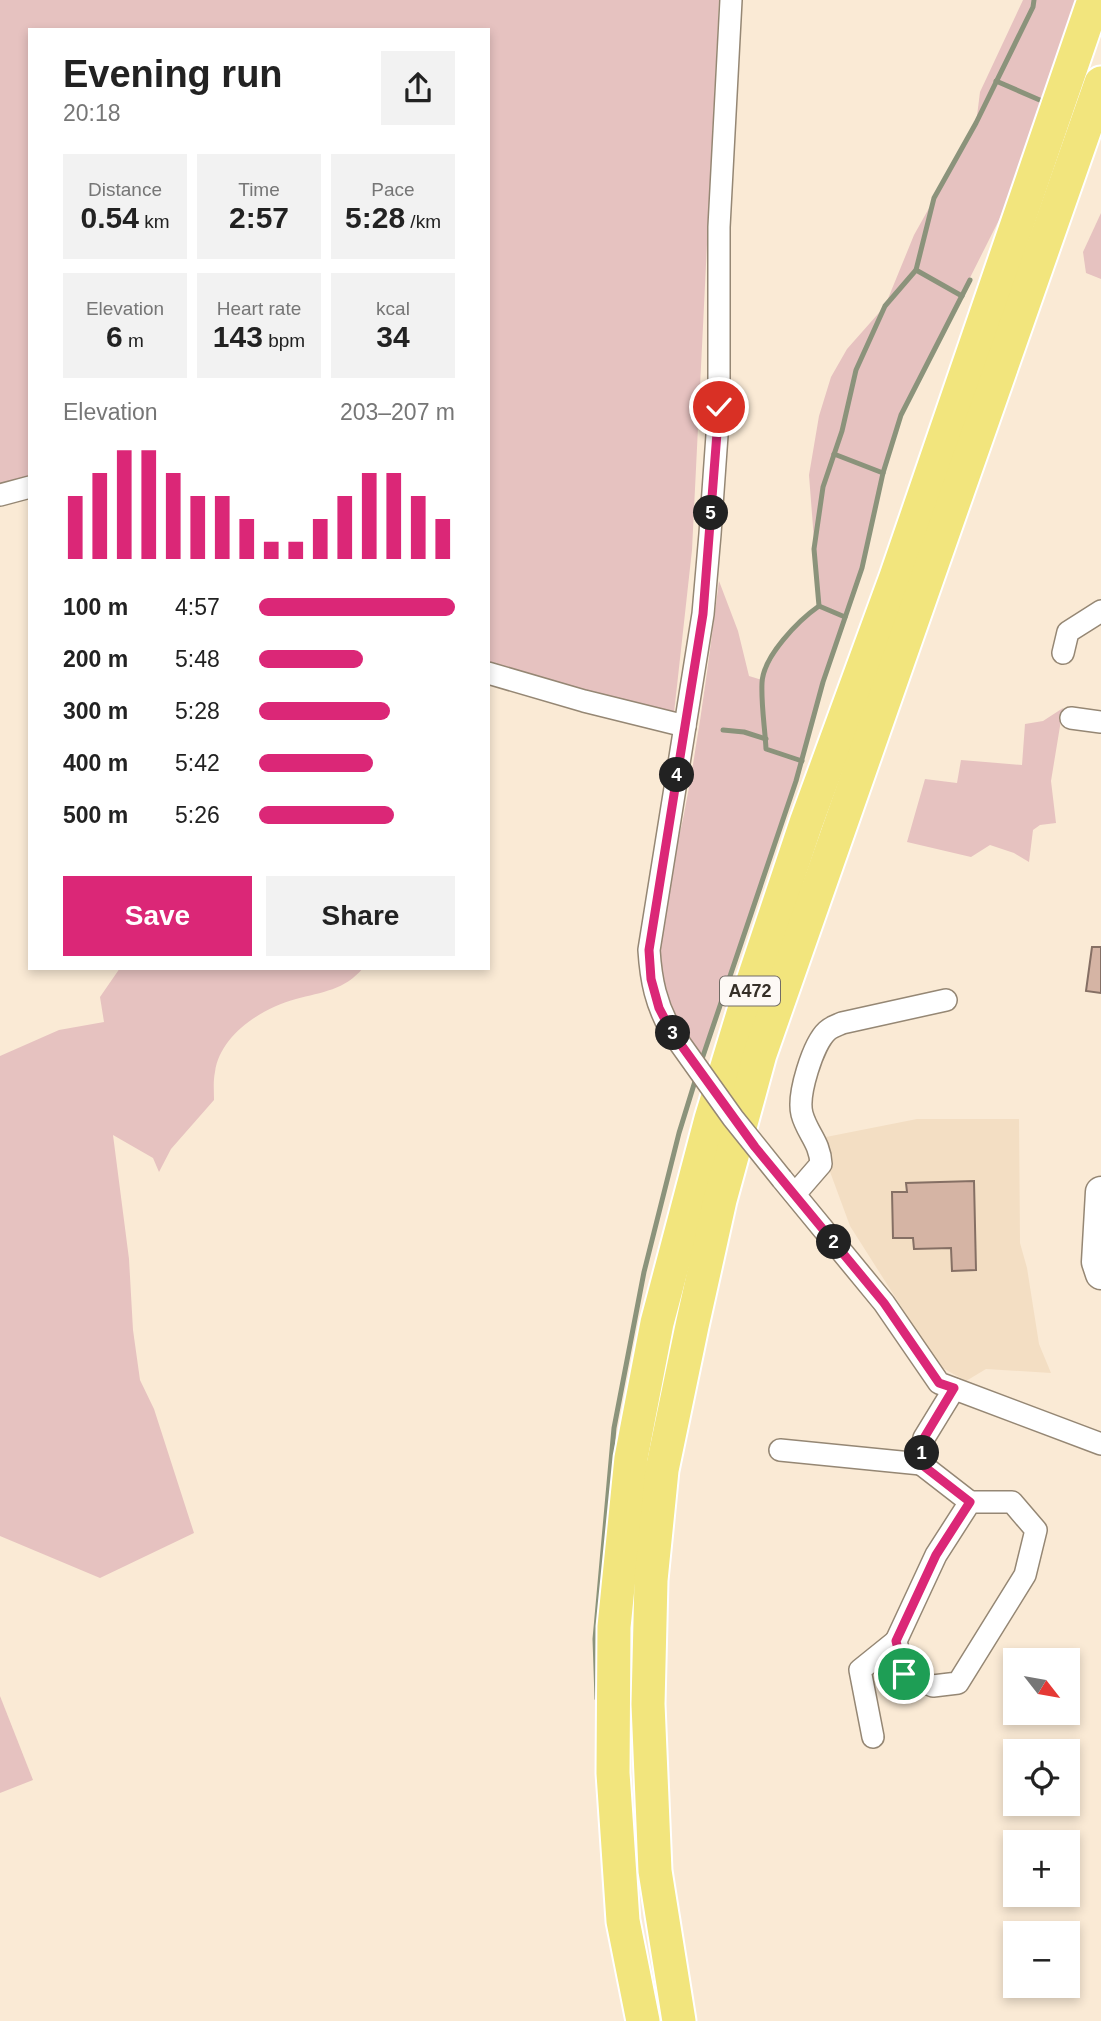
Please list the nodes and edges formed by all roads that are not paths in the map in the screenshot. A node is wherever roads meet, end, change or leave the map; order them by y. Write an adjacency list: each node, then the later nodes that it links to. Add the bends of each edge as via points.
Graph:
1 (731, 0): 11 (street, via 719,227 719,407 703,614)
2 (1094, 0): 23 (main road, A472, via 753,981 657,1323 631,1458 614,1627 613,1773 622,1921)
3 (1101, 83): 24 (main road, A472, via 760,1054 692,1326 662,1470 651,1580 648,1704 655,1871)
4 (28, 488): 5 (street)
5 (0, 495)
6 (1101, 611): 7 (street, via 1068,632)
7 (1063, 653)
8 (490, 674): 11 (street)
9 (1072, 718): 10 (street)
10 (1101, 722)
11 (685, 726): 13 (street, bridge, via 649,950 651,979 671,1031)
12 (946, 1000): 13 (street, via 842,1023 827,1031 800,1096 802,1115 821,1150 821,1164)
13 (788, 1186): 16 (street, via 884,1303 939,1383)
14 (1101, 1192): 15 (street, via 1097,1262)
15 (1101, 1274)
16 (954, 1388): 17 (street); 19 (street, via 924,1438)
17 (1101, 1444)
18 (780, 1450): 19 (street)
19 (921, 1464): 20 (street)
20 (970, 1502): 21 (street, via 936,1555); 21 (street, via 1012,1502 1036,1530 1025,1574 958,1683 933,1686 904,1674)
21 (896, 1641): 22 (street, via 860,1670)
22 (873, 1737)
23 (643, 2021)
24 (679, 2021)

